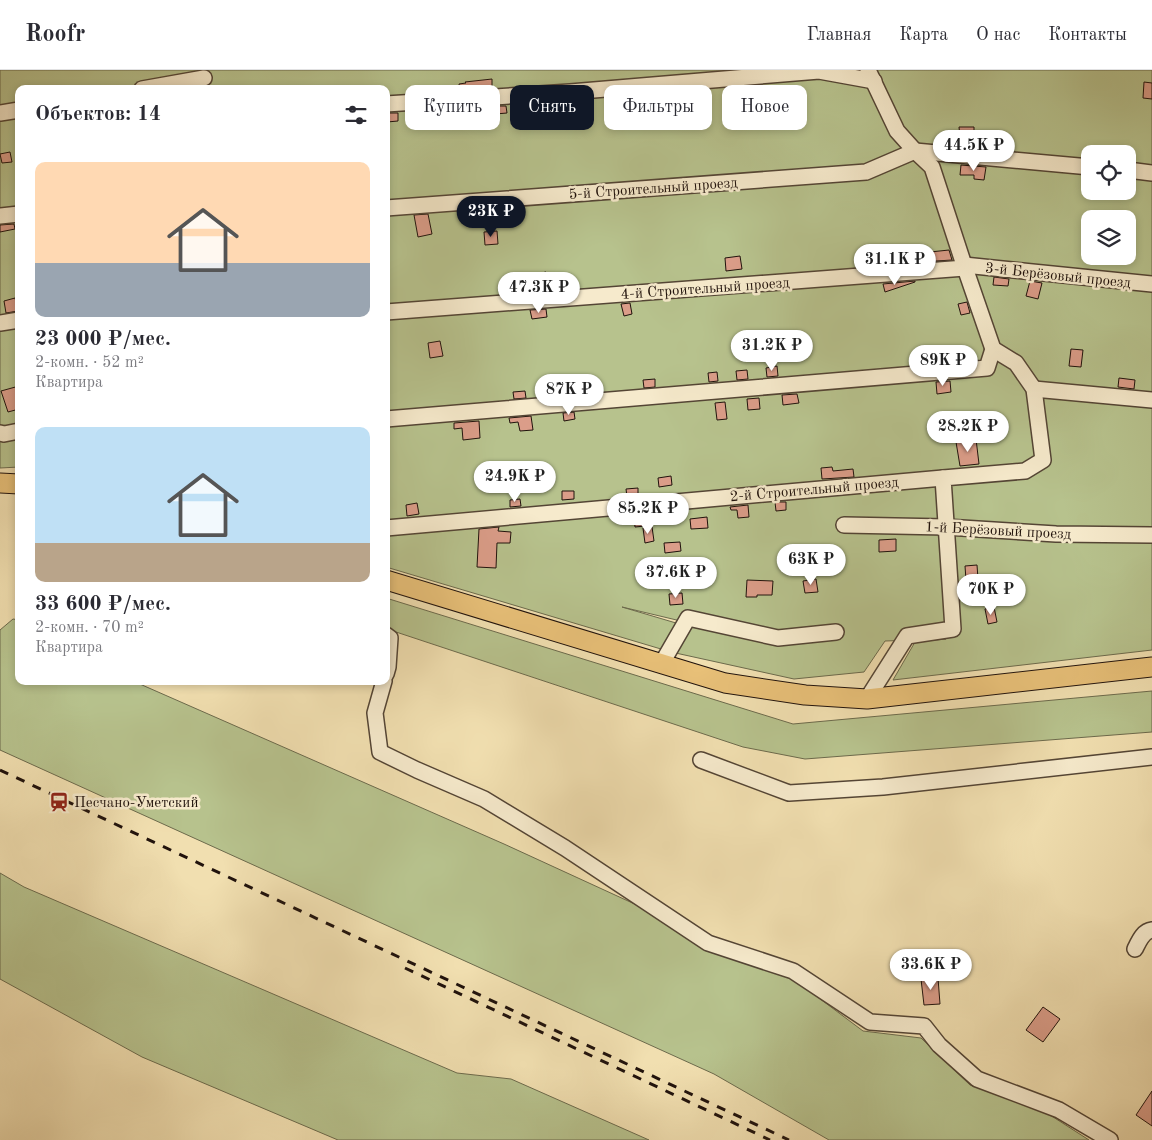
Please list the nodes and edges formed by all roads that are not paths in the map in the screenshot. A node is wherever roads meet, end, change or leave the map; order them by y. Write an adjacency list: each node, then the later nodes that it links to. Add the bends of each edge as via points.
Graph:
1 (819, 70): 2 (street); 5 (street)
2 (871, 76): 8 (street, via 897,131)
3 (204, 79): 4 (street)
4 (167, 85)
5 (390, 104)
6 (15, 111): 7 (street)
7 (0, 113)
8 (915, 151): 9 (street); 12 (street, 5-й Строительный проезд, via 866,172); 15 (street, via 932,167)
9 (1081, 166)
10 (1136, 171): 11 (street)
11 (1152, 173)
12 (390, 208)
13 (15, 214): 14 (street)
14 (0, 216)
15 (964, 267): 16 (street, 3-й Берёзовый проезд); 17 (street, 4-й Строительный проезд); 20 (street)
16 (1152, 284)
17 (390, 312)
18 (15, 321): 19 (street)
19 (0, 323)
20 (993, 349): 21 (street, via 1016,363); 23 (street, via 987,368)
21 (1034, 389): 22 (street); 26 (street, 2-й Строительный проезд, via 1043,460 1025,471)
22 (1152, 400)
23 (390, 420)
24 (15, 432): 25 (street)
25 (0, 433)
26 (943, 478): 30 (street); 31 (street, 2-й Строительный проезд)
27 (0, 483): 28 (main road)
28 (15, 484)
29 (844, 525): 30 (street, 1-й Берёзовый проезд)
30 (946, 527): 32 (street, 1-й Берёзовый проезд, via 1056,534); 38 (street, via 954,629 906,636)
31 (390, 528)
32 (1152, 535)
33 (390, 581): 35 (main road)
34 (836, 632): 35 (street, via 778,638 688,618)
35 (662, 664): 38 (main road, via 724,683 805,695)
36 (1152, 667): 38 (main road)
37 (383, 685): 43 (street, via 375,713 380,752 484,799 565,848 708,943 793,971 870,1022 924,1026 939,1045 977,1079 1059,1110)
38 (867, 699)
39 (1152, 757): 40 (street, via 883,787 789,793)
40 (701, 760)
41 (1152, 930): 42 (street, via 1148,930)
42 (1135, 949)
43 (1110, 1140)

